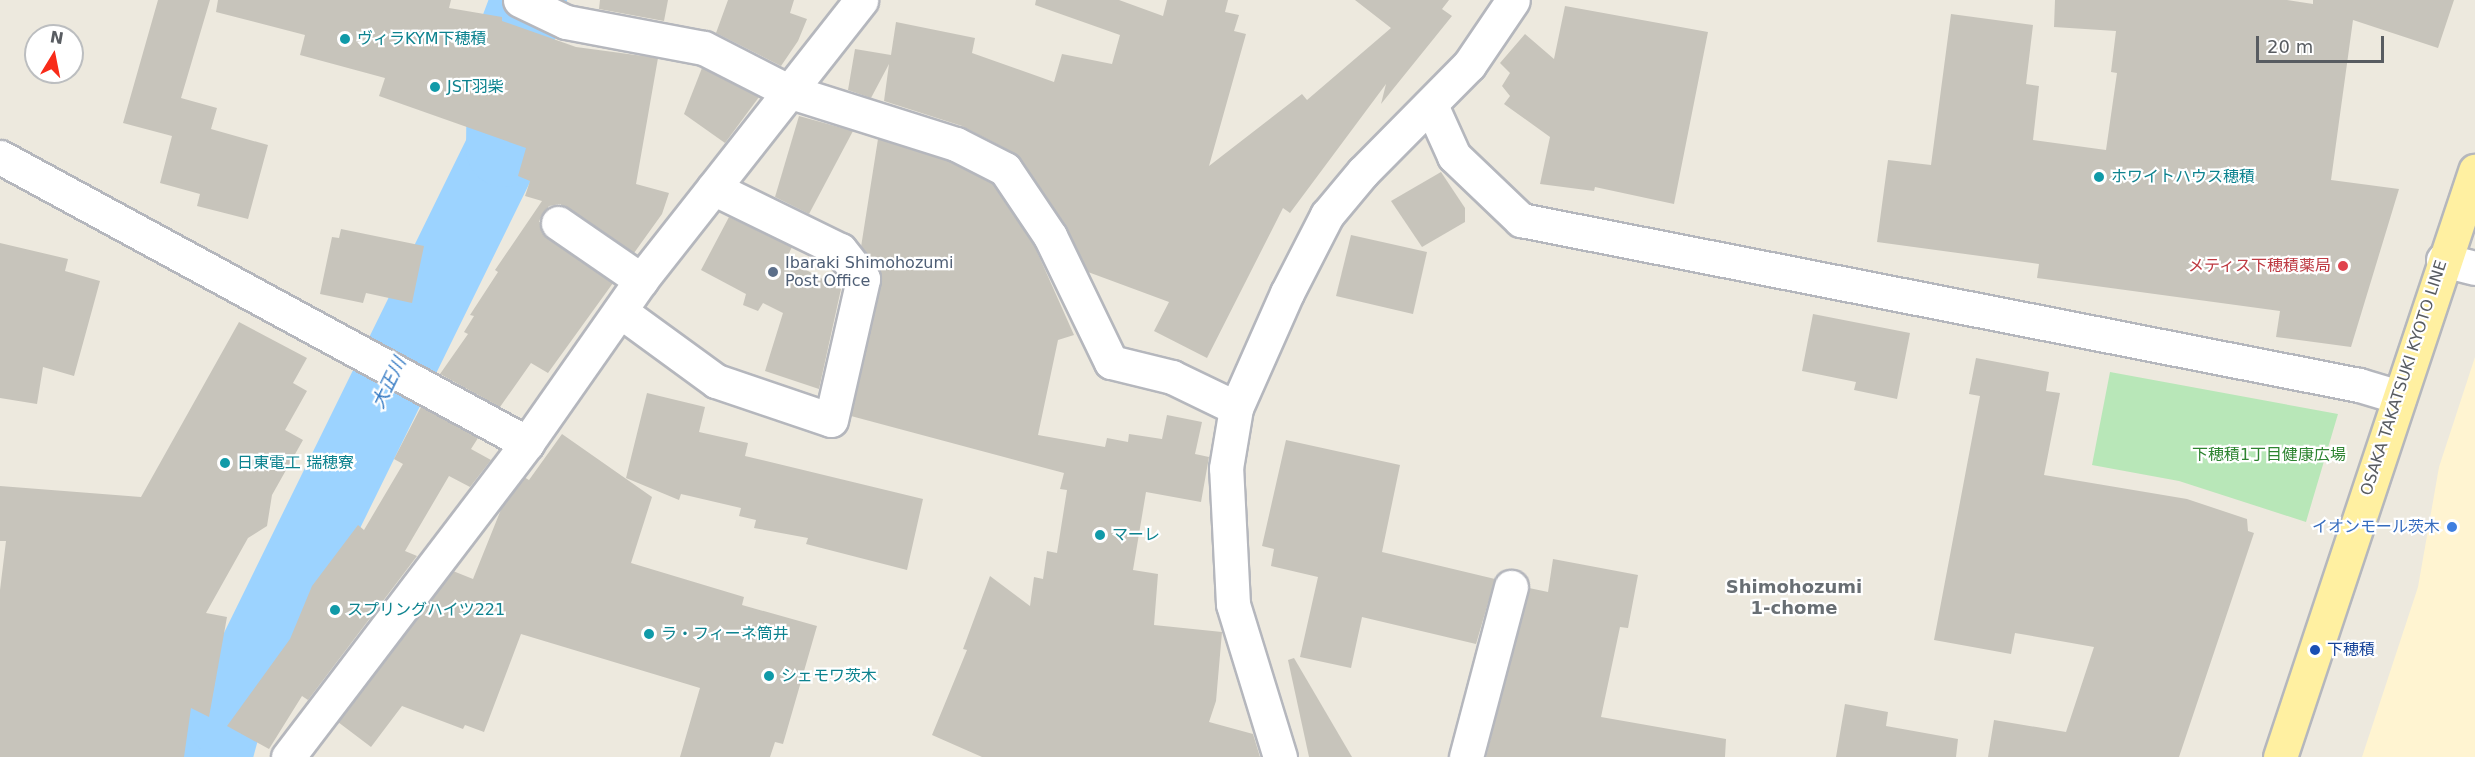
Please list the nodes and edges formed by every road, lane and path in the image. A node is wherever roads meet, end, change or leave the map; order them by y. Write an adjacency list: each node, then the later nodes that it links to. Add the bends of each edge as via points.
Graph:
1 (861, 0): 4 (street)
2 (1513, 0): 5 (street, via 1469,65)
3 (532, 6): 4 (street, via 566,22 704,48)
4 (788, 91): 8 (street); 15 (street, via 956,144 1005,169 1050,236 1111,362 1172,377)
5 (1431, 105): 14 (street, via 1454,156 1521,220 2336,380); 15 (street, via 1327,215)
6 (0, 157): 16 (street)
7 (2475, 171): 10 (main road, OSAKA TAKATSUKI KYOTO LINE)
8 (713, 188): 12 (street); 13 (street, via 840,250 863,279 831,420 716,381)
9 (558, 223): 12 (street)
10 (2443, 260): 11 (street); 14 (main road, OSAKA TAKATSUKI KYOTO LINE)
11 (2475, 268)
12 (642, 280): 13 (street)
13 (620, 311): 16 (street)
14 (2399, 397): 21 (main road, OSAKA TAKATSUKI KYOTO LINE)
15 (1236, 408): 19 (street, via 1226,468 1233,604)
16 (527, 442): 18 (street)
17 (1511, 587): 20 (street)
18 (288, 757)
19 (1280, 757)
20 (1466, 757)
21 (2280, 757)

